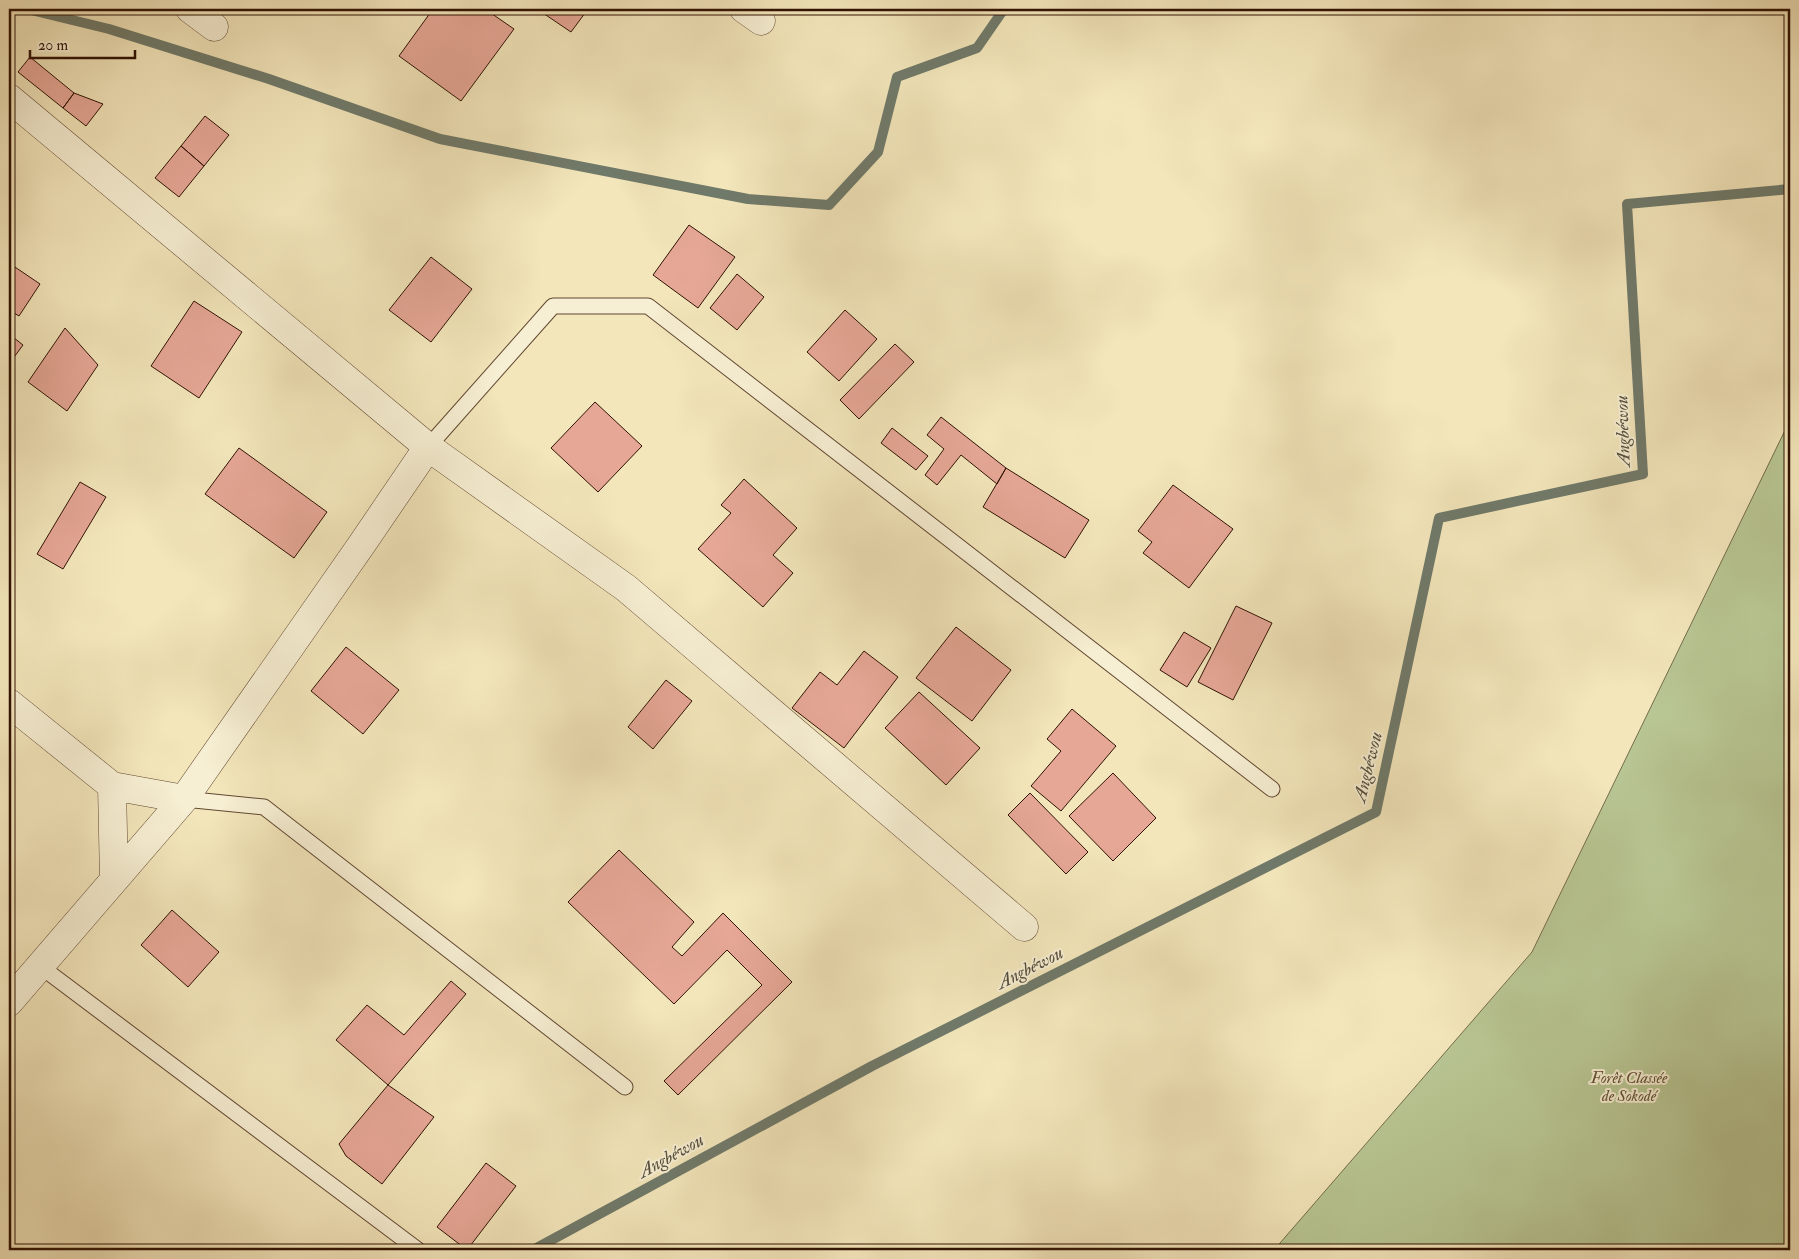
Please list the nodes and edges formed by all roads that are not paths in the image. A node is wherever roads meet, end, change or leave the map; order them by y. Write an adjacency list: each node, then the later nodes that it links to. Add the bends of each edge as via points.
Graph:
1 (190, 9): 2 (street)
2 (214, 27)
3 (9, 98): 4 (street)
4 (428, 446): 7 (lane, via 553,306 648,306); 8 (street); 10 (street, via 626,588)
5 (9, 703): 6 (street)
6 (112, 786): 8 (street); 9 (street)
7 (1272, 789)
8 (184, 799): 9 (street); 13 (lane, via 264,807)
9 (114, 880): 11 (street)
10 (1024, 928)
11 (40, 966): 12 (street); 14 (lane)
12 (9, 1001)
13 (625, 1088)
14 (418, 1250)

